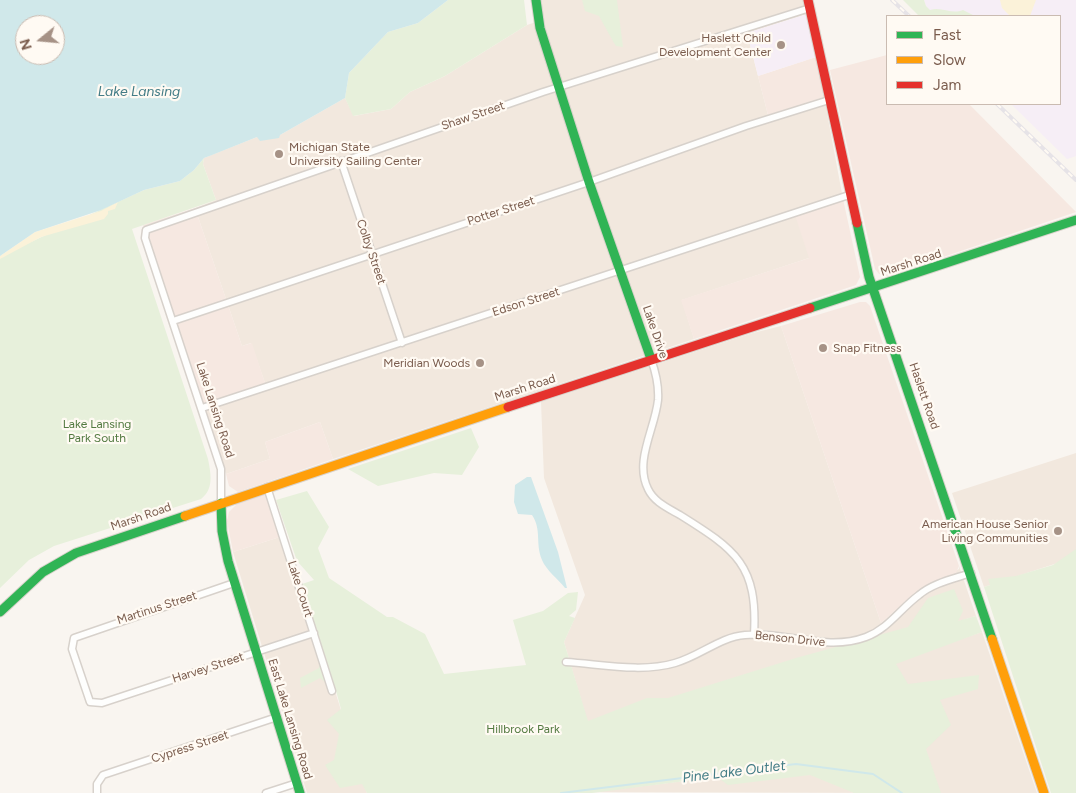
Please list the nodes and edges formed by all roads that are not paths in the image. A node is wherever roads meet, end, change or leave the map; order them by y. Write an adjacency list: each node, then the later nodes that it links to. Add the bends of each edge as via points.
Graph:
1 (536, 0): 3 (main road, Lake Drive, via 540,28)
2 (809, 4): 3 (street, Shaw Street); 4 (main road, Haslett Road)
3 (559, 87): 5 (street, Shaw Street); 6 (main road, Lake Drive)
4 (829, 100): 6 (street, Potter Street, via 701,141); 7 (main road, Haslett Road)
5 (341, 161): 9 (street, Shaw Street, via 148,228); 10 (street, Colby Street)
6 (590, 182): 10 (street, Potter Street); 11 (main road, Lake Drive)
7 (850, 195): 11 (street, Edson Street); 12 (main road, Haslett Road)
8 (1076, 220): 12 (main road, Marsh Road)
9 (144, 238): 13 (street, Lake Lansing Road)
10 (372, 254): 13 (street, Potter Street); 14 (street, Colby Street)
11 (620, 270): 14 (street, Edson Street); 15 (main road, Lake Drive)
12 (873, 289): 15 (main road, Marsh Road); 19 (main road, Haslett Road)
13 (173, 321): 16 (street, Lake Lansing Road)
14 (402, 343): 16 (street, Edson Street)
15 (651, 359): 17 (main road, Marsh Road); 23 (street, Lake Drive, via 658,399 644,460 646,485 655,499 722,542 740,562 753,593 756,609)
16 (202, 408): 18 (street, Lake Lansing Road, via 220,469)
17 (267, 487): 18 (main road, Marsh Road); 22 (street, Lake Court)
18 (221, 503): 20 (main road, Lake Lansing Road, via 224,542); 21 (main road, Marsh Road, via 63,559 43,572)
19 (971, 574): 23 (street, Benson Drive, via 929,588 886,626 858,640 827,643); 33 (main road, Haslett Road)
20 (234, 583): 24 (main road, Lake Lansing Road); 27 (street, Martinus Street, via 74,638 72,649 86,695 90,702)
21 (0, 612)
22 (314, 633): 24 (street, Harvey Street); 26 (street, Lake Court)
23 (754, 635): 25 (street, Benson Drive, via 729,638 687,659 658,666)
24 (256, 652): 27 (street, Harvey Street); 28 (main road, East Lake Lansing Road)
25 (566, 662)
26 (332, 691)
27 (102, 703)
28 (277, 718): 29 (main road, East Lake Lansing Road); 30 (street, Cypress Street, via 103,775 97,784)
29 (297, 782): 31 (street); 32 (main road, East Lake Lansing Road)
30 (97, 793)
31 (266, 793)
32 (300, 793)
33 (1044, 793)

